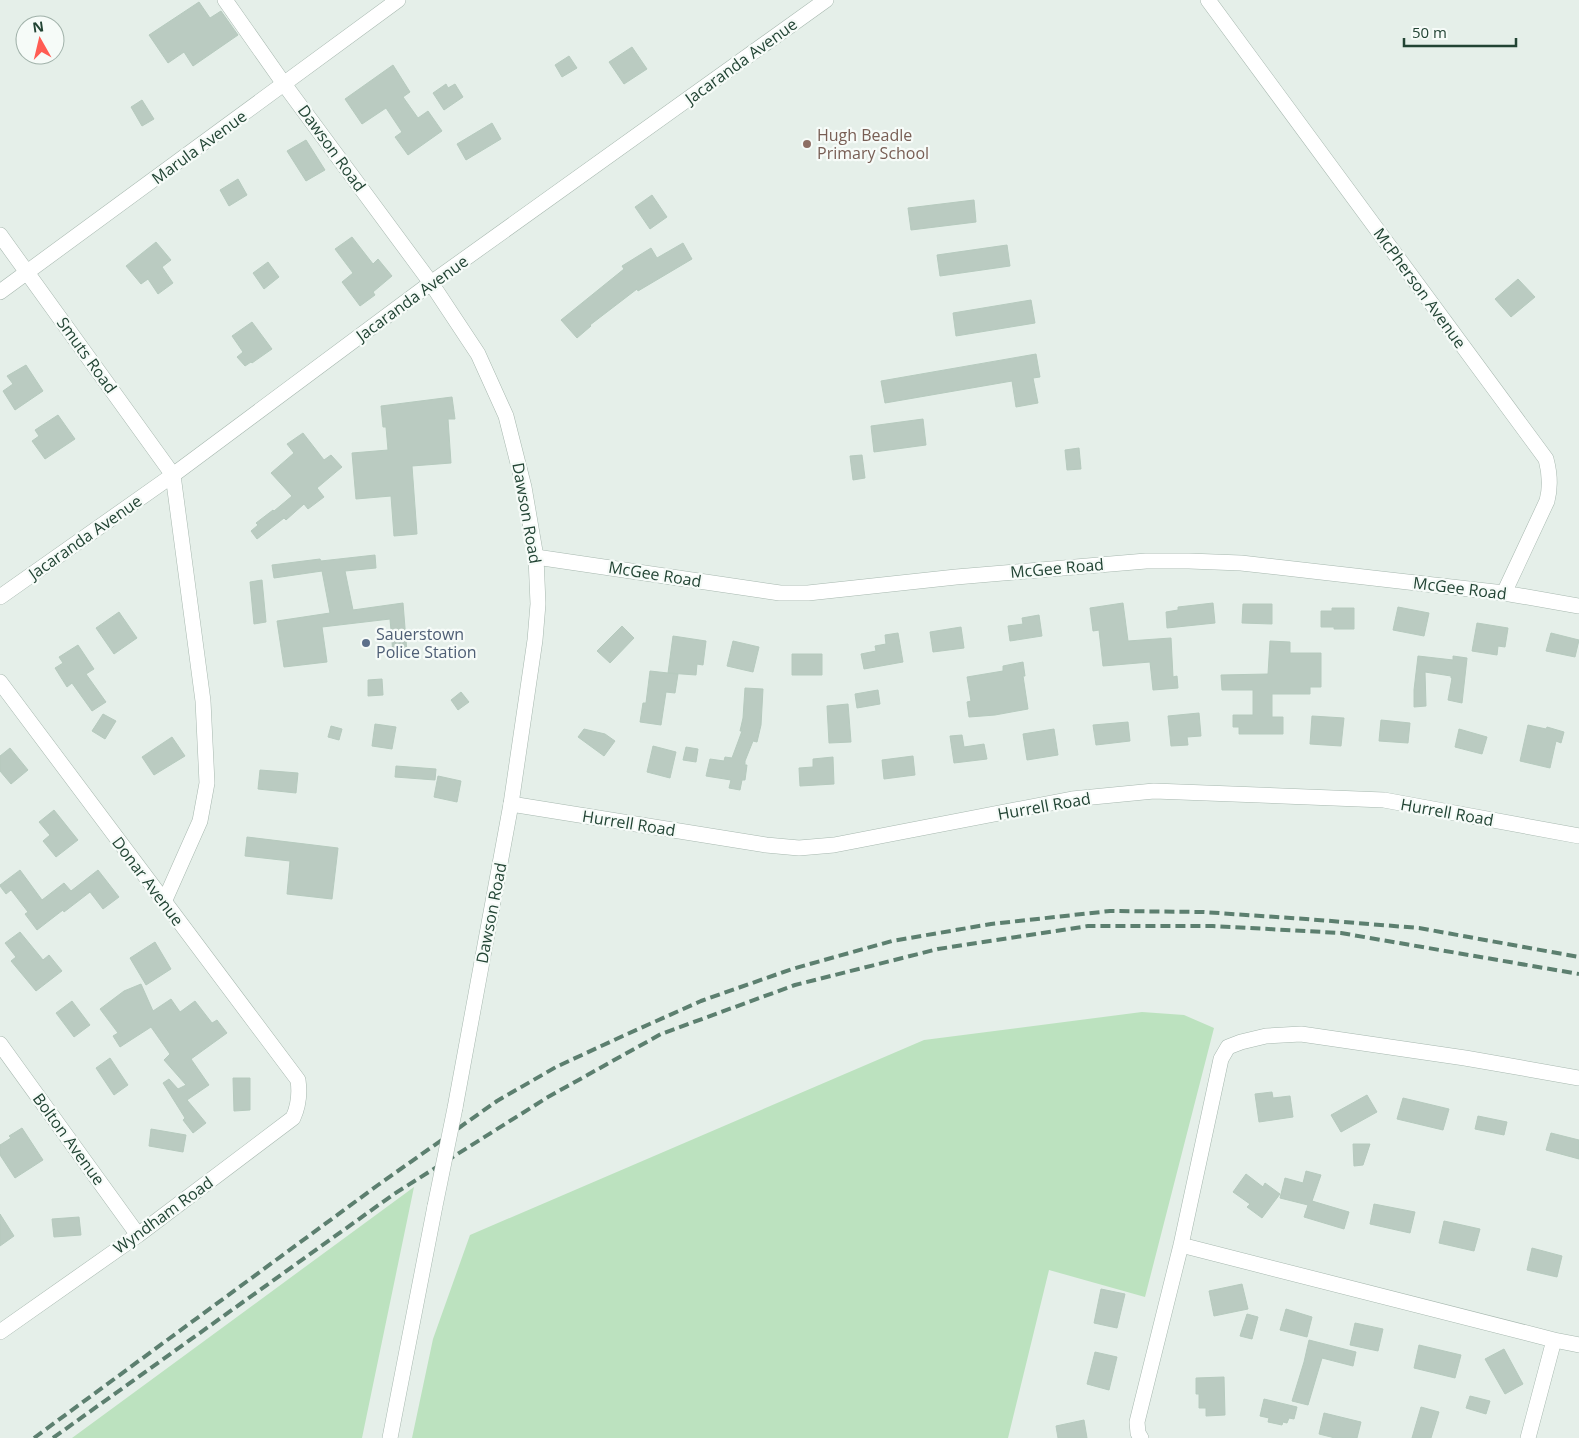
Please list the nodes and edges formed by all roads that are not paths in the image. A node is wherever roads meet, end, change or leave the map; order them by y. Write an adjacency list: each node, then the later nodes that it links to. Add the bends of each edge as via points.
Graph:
1 (224, 0): 5 (street, Dawson Road)
2 (398, 0): 5 (street, Marula Avenue)
3 (826, 0): 8 (street, Jacaranda Avenue)
4 (1208, 0): 12 (street, McPherson Avenue, via 1546,459 1550,472 1547,501)
5 (284, 84): 7 (street, Marula Avenue); 8 (street, Dawson Road)
6 (0, 235): 7 (street, Smuts Road)
7 (28, 272): 9 (street, Marula Avenue); 10 (street, Smuts Road)
8 (431, 283): 10 (street, Jacaranda Avenue); 11 (street, Dawson Road, via 478,354 506,416 524,487)
9 (0, 292)
10 (173, 475): 13 (street, Jacaranda Avenue); 18 (street, via 203,701 207,783 200,822)
11 (536, 557): 12 (street, McGee Road, via 780,593 808,593 1146,560 1241,563); 16 (street, Dawson Road, via 538,604 535,640)
12 (1504, 593): 14 (street, McGee Road)
13 (0, 597)
14 (1579, 606)
15 (0, 682): 18 (street, Donar Avenue)
16 (511, 804): 17 (street, Hurrell Road, via 766,846 800,848 834,845 1072,799 1154,791 1384,800); 27 (street, Dawson Road, bridge)
17 (1579, 836)
18 (164, 902): 21 (street, Donar Avenue)
19 (0, 1044): 22 (street, Bolton Avenue)
20 (1579, 1078): 23 (street, via 1301,1034 1266,1036 1241,1042 1228,1048 1221,1059)
21 (298, 1080): 22 (street, Wyndham Road, via 299,1100 293,1118)
22 (138, 1235): 24 (street, Wyndham Road)
23 (1181, 1245): 25 (street); 28 (street, via 1137,1422)
24 (0, 1332)
25 (1554, 1340): 26 (street); 29 (street)
26 (1579, 1345)
27 (390, 1438)
28 (1141, 1438)
29 (1528, 1438)

